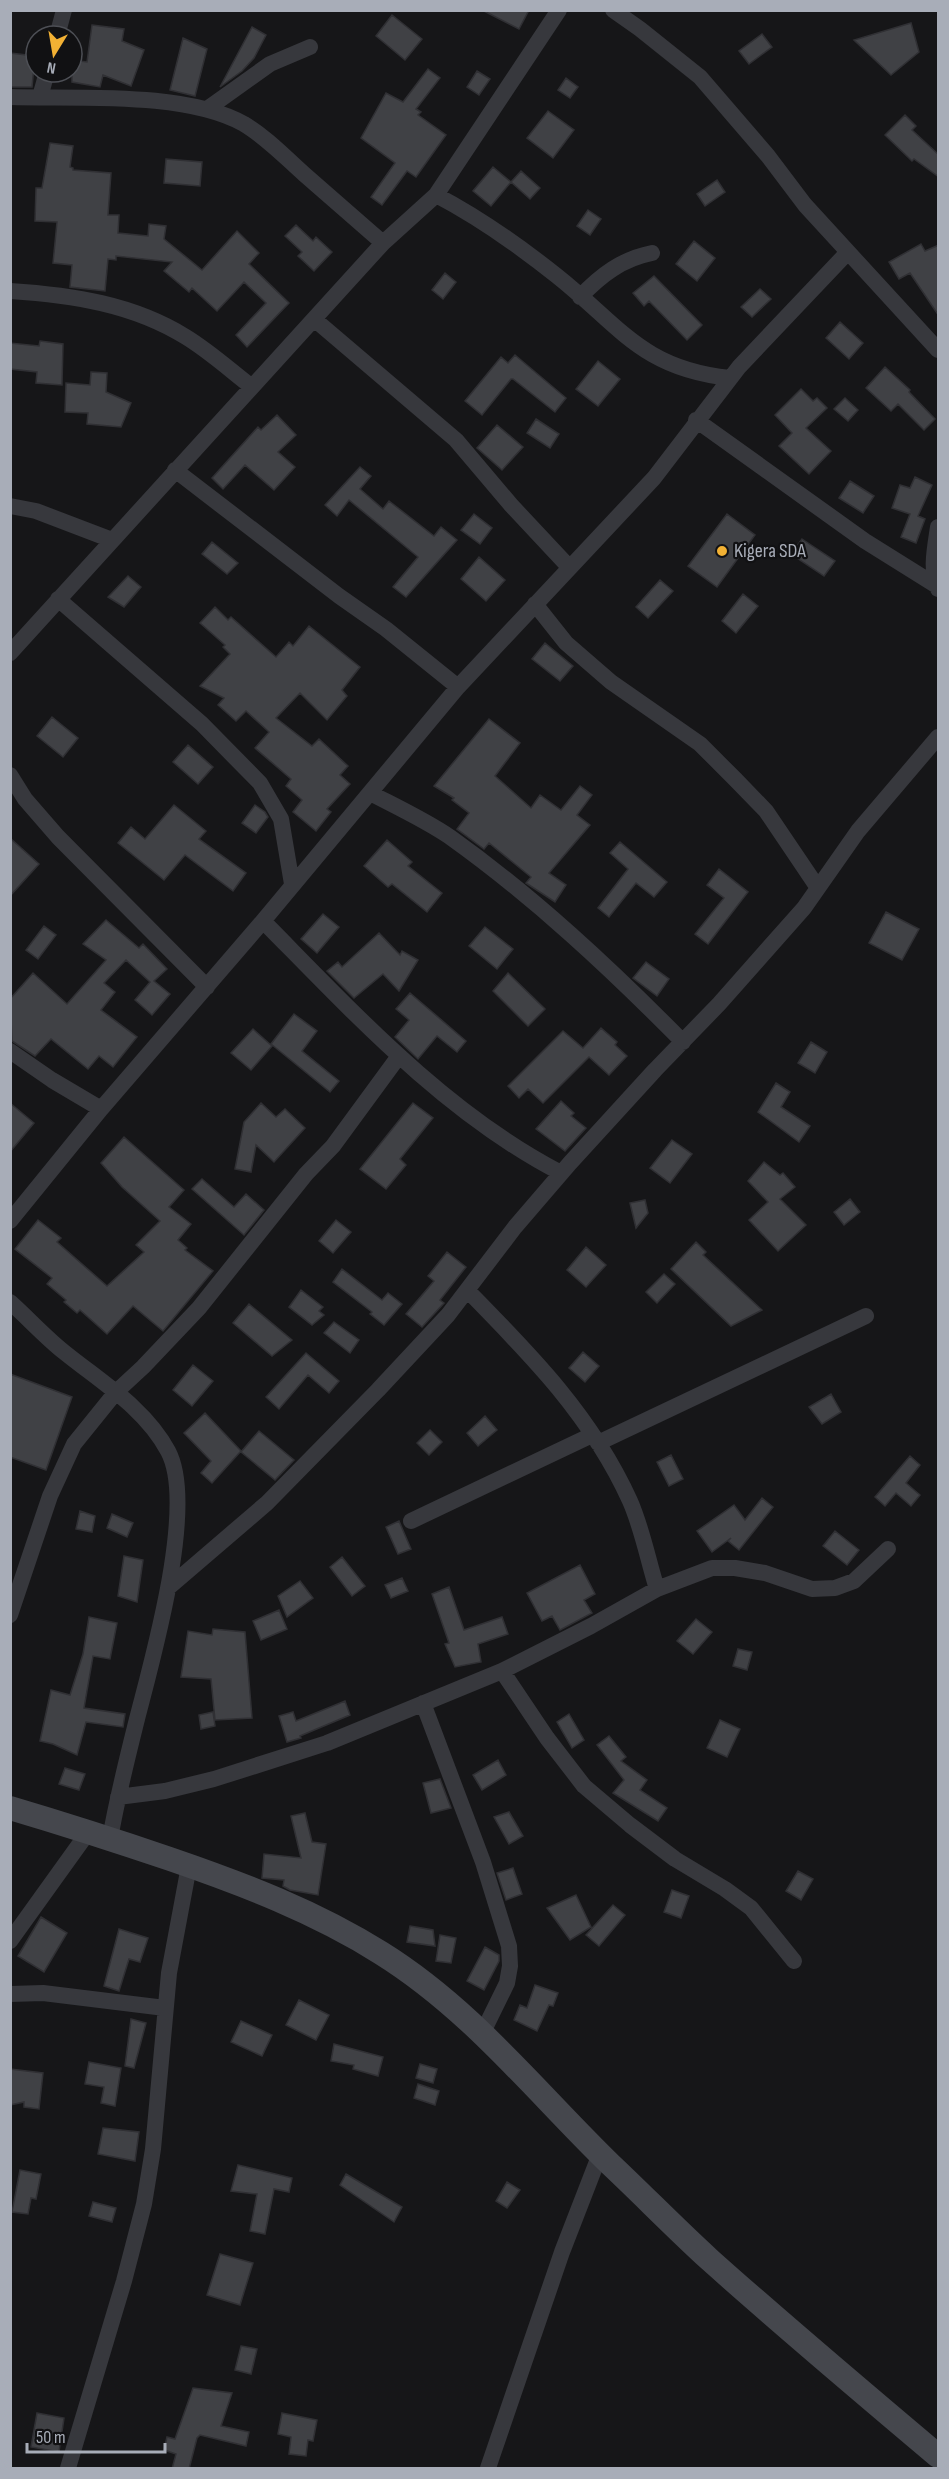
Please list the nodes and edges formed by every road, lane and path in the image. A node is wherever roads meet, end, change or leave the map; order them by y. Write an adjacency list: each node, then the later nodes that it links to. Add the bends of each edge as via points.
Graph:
1 (559, 10): 8 (street)
2 (613, 10): 10 (street, via 700,77)
3 (310, 47): 7 (street, via 270,64)
4 (44, 84): 6 (street)
5 (10, 97): 6 (street)
6 (40, 97): 7 (street, via 152,100)
7 (207, 109): 9 (street, via 246,126 270,143)
8 (436, 195): 9 (street); 13 (street, via 478,217)
9 (383, 243): 14 (street)
10 (848, 252): 15 (street); 16 (street)
11 (652, 254): 13 (street, via 637,256 615,267)
12 (10, 291): 17 (street, via 99,302 134,311 187,337)
13 (580, 297): 16 (street, via 634,344 658,359 706,376)
14 (314, 319): 17 (street); 23 (street, via 456,440)
15 (939, 350)
16 (730, 378): 18 (street)
17 (252, 387): 19 (street)
18 (696, 420): 23 (street, via 654,478); 24 (street, via 865,541)
19 (175, 470): 22 (street); 28 (street)
20 (10, 506): 22 (street, via 36,511)
21 (939, 527): 24 (street, via 934,552 934,579)
22 (112, 540): 25 (street)
23 (569, 567): 26 (street)
24 (938, 587)
25 (58, 599): 27 (street); 32 (street, via 202,724 260,783 281,819)
26 (535, 604): 28 (street); 33 (street, via 566,643 612,682 700,744 735,779 766,811)
27 (10, 653)
28 (458, 687): 31 (street)
29 (939, 737): 33 (street, via 858,831)
30 (10, 775): 35 (street, via 58,837)
31 (370, 793): 32 (street); 36 (street, via 449,837 500,876 621,979)
32 (292, 884): 34 (street)
33 (818, 888): 36 (street)
34 (263, 921): 35 (street); 38 (street)
35 (207, 987): 39 (street)
36 (682, 1042): 40 (street)
37 (10, 1051): 39 (street)
38 (399, 1056): 40 (street, via 496,1135); 45 (street, via 333,1146 199,1308)
39 (101, 1108): 41 (street)
40 (561, 1173): 42 (street)
41 (10, 1221)
42 (468, 1291): 46 (street, via 562,1390); 49 (street, via 267,1503)
43 (10, 1302): 45 (street, via 63,1351)
44 (866, 1316): 46 (street)
45 (116, 1392): 49 (street, via 162,1441 176,1475 177,1518); 51 (street, via 74,1444 50,1496)
46 (595, 1439): 47 (street); 50 (street, via 630,1502)
47 (411, 1521)
48 (888, 1549): 50 (street, via 854,1581 835,1588 812,1589 765,1573 712,1568)
49 (168, 1588): 54 (street)
50 (657, 1589): 52 (street)
51 (10, 1615)
52 (502, 1671): 53 (street); 59 (street, via 585,1786 675,1859 751,1908)
53 (423, 1703): 54 (street, via 271,1762 165,1791); 62 (street, via 483,1862 508,1947 507,1983)
54 (118, 1797): 56 (street)
55 (10, 1808): 56 (street)
56 (99, 1835): 57 (street); 58 (street)
57 (189, 1866): 61 (street); 62 (street, via 313,1915 380,1952 428,1985)
58 (10, 1941)
59 (794, 1961)
60 (10, 1994): 61 (street, via 43,1993)
61 (165, 2008): 65 (street, via 153,2149 144,2204)
62 (483, 2032): 63 (street)
63 (600, 2154): 64 (street, via 708,2258); 66 (street, via 562,2252)
64 (939, 2456)
65 (68, 2469)
66 (489, 2469)

